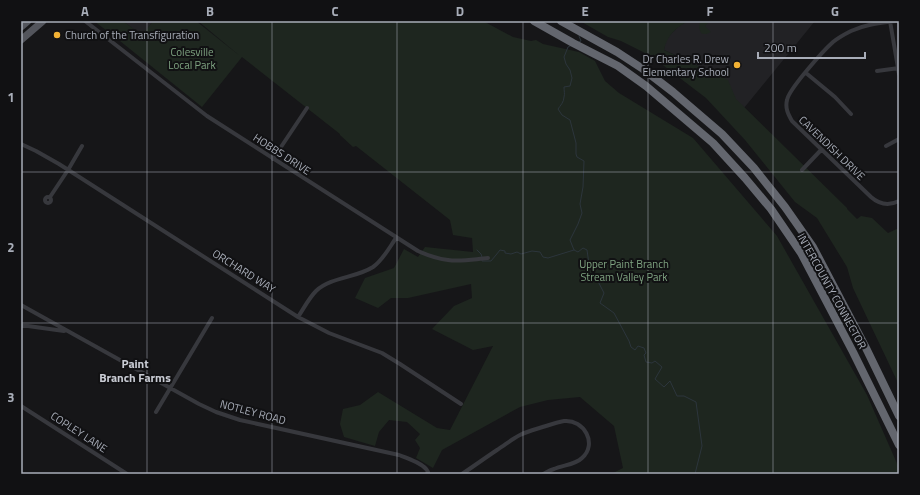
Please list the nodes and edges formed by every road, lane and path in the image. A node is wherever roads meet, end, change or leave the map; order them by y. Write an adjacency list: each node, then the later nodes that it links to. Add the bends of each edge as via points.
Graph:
1 (28, 21): 8 (main road)
2 (43, 21): 9 (main road)
3 (85, 21): 21 (street, HOBBS DRIVE, via 207,116)
4 (534, 21): 38 (highway, INTERCOUNTY CONNECTOR, via 618,66 651,90 713,144 745,178 771,209 801,254)
5 (561, 21): 37 (highway, INTERCOUNTY CONNECTOR, via 643,69 722,134 754,168 812,247)
6 (890, 21): 7 (street, CAVENDISH DRIVE); 10 (street); 12 (street, CAVENDISH DRIVE, via 860,27 841,36)
7 (896, 21)
8 (21, 26)
9 (21, 40)
10 (898, 68): 11 (street); 13 (street)
11 (877, 71)
12 (806, 73): 15 (street); 20 (street, CAVENDISH DRIVE, via 789,94 786,110 792,121)
13 (899, 74)
14 (307, 108): 21 (street)
15 (851, 114)
16 (899, 139): 19 (street)
17 (21, 144): 22 (street, ORCHARD WAY, via 36,150)
18 (82, 146): 22 (street)
19 (886, 146)
20 (821, 150): 23 (street); 25 (street, CAVENDISH DRIVE, via 875,201 886,204)
21 (273, 159): 26 (street, HOBBS DRIVE)
22 (68, 170): 24 (street); 29 (street, ORCHARD WAY)
23 (802, 170)
24 (50, 197)
25 (899, 201)
26 (396, 238): 27 (street, HOBBS DRIVE, via 418,251 448,260); 29 (street, via 385,255 364,272 325,284 316,290)
27 (488, 258)
28 (21, 305): 32 (street, NOTLEY ROAD)
29 (298, 316): 34 (street, ORCHARD WAY, via 329,333 382,353)
30 (212, 318): 33 (street)
31 (21, 326): 32 (street)
32 (68, 331): 33 (street, NOTLEY ROAD)
33 (170, 389): 36 (street); 39 (street, NOTLEY ROAD, via 216,412 240,420 399,455 427,469)
34 (462, 404)
35 (21, 406): 40 (street, COPLEY LANE)
36 (156, 412)
37 (899, 416)
38 (899, 445)
39 (428, 473)
40 (127, 474)
41 (462, 474): 42 (street, via 531,430 566,421 575,423 585,430 589,445 581,460)
42 (543, 474)

